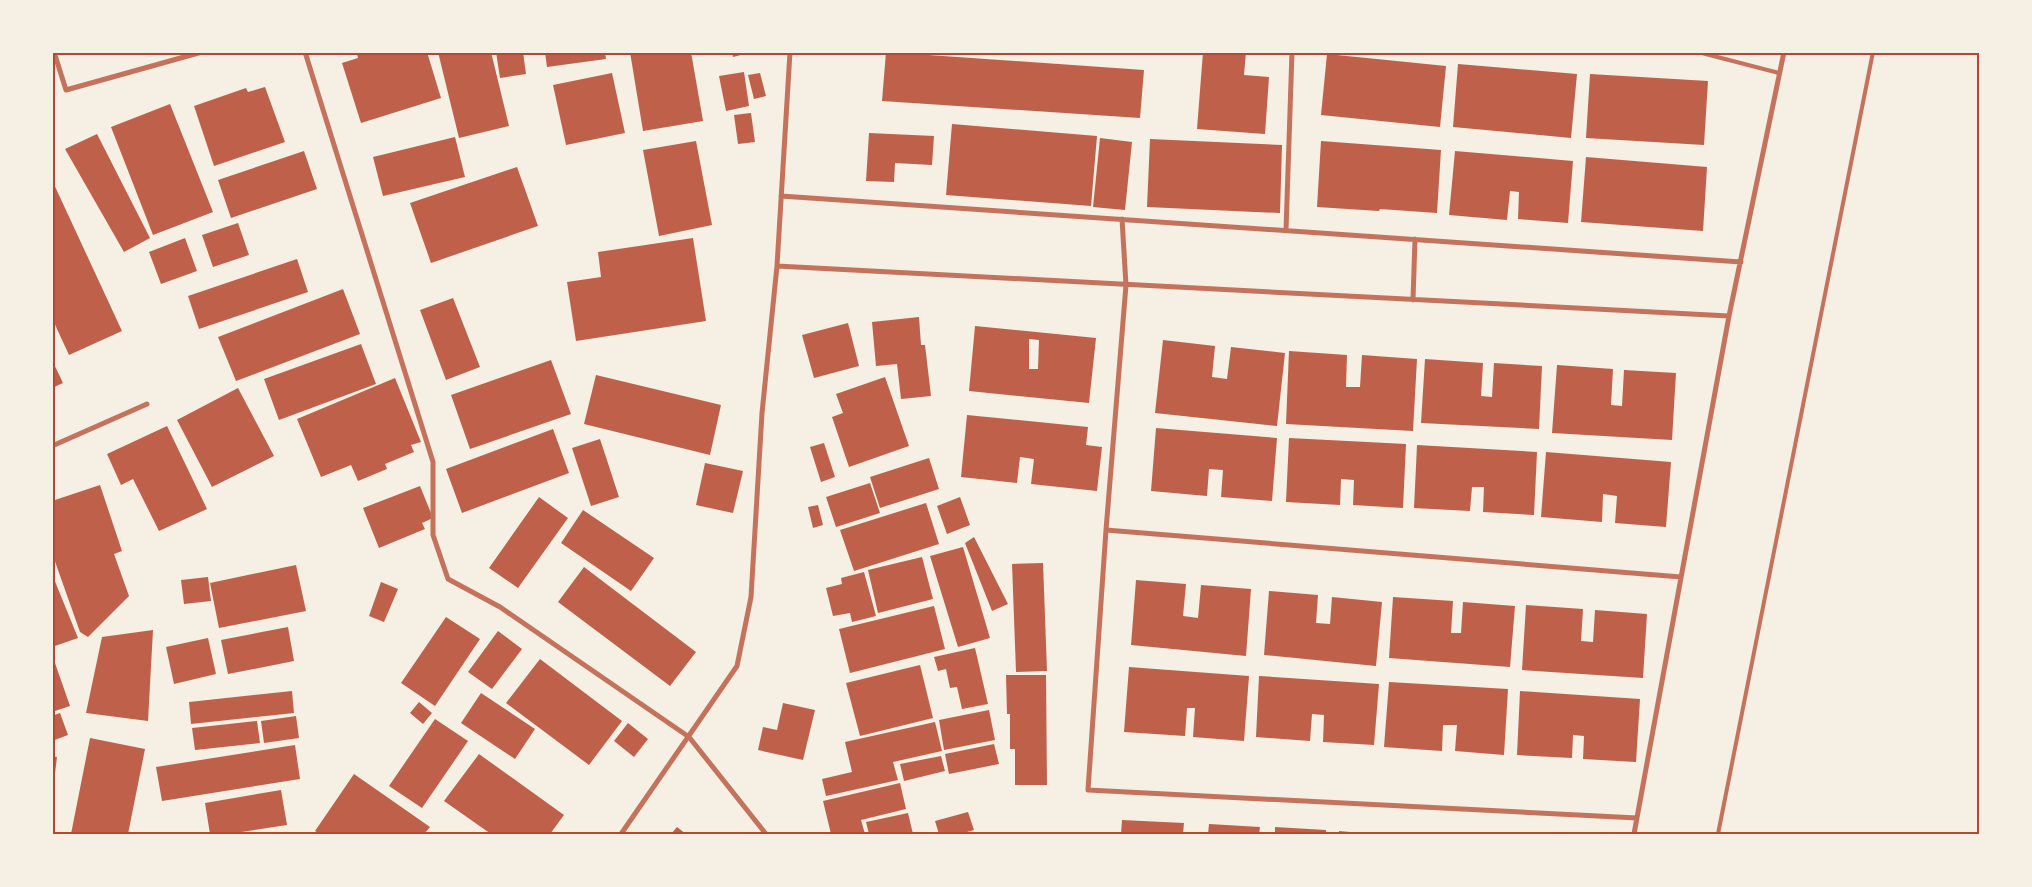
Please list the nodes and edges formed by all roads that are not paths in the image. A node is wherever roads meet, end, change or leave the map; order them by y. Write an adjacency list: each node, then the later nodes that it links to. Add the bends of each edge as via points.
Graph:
1 (54, 52): 2 (street, via 66,90)
2 (202, 52)
3 (305, 52): 23 (street, via 433,462 433,535 448,580 500,607)
4 (790, 52): 10 (street)
5 (1292, 52): 12 (street)
6 (1698, 52): 9 (lane)
7 (1784, 52): 9 (street)
8 (1873, 52): 28 (lane)
9 (1779, 73): 14 (street)
10 (781, 196): 11 (street); 15 (street)
11 (1122, 219): 12 (street); 16 (street)
12 (1286, 230): 13 (street)
13 (1415, 239): 14 (street); 17 (street)
14 (1741, 262): 18 (street)
15 (777, 266): 16 (street); 23 (street, via 762,413 751,597 736,666)
16 (1126, 285): 17 (street); 21 (street)
17 (1413, 300): 18 (street)
18 (1729, 316): 22 (street)
19 (147, 404): 20 (street)
20 (52, 446)
21 (1106, 530): 22 (street); 24 (street, via 1088,790)
22 (1682, 577): 24 (street)
23 (689, 737): 25 (street); 26 (street)
24 (1637, 818): 27 (street)
25 (621, 834)
26 (766, 834)
27 (1634, 834)
28 (1718, 834)

